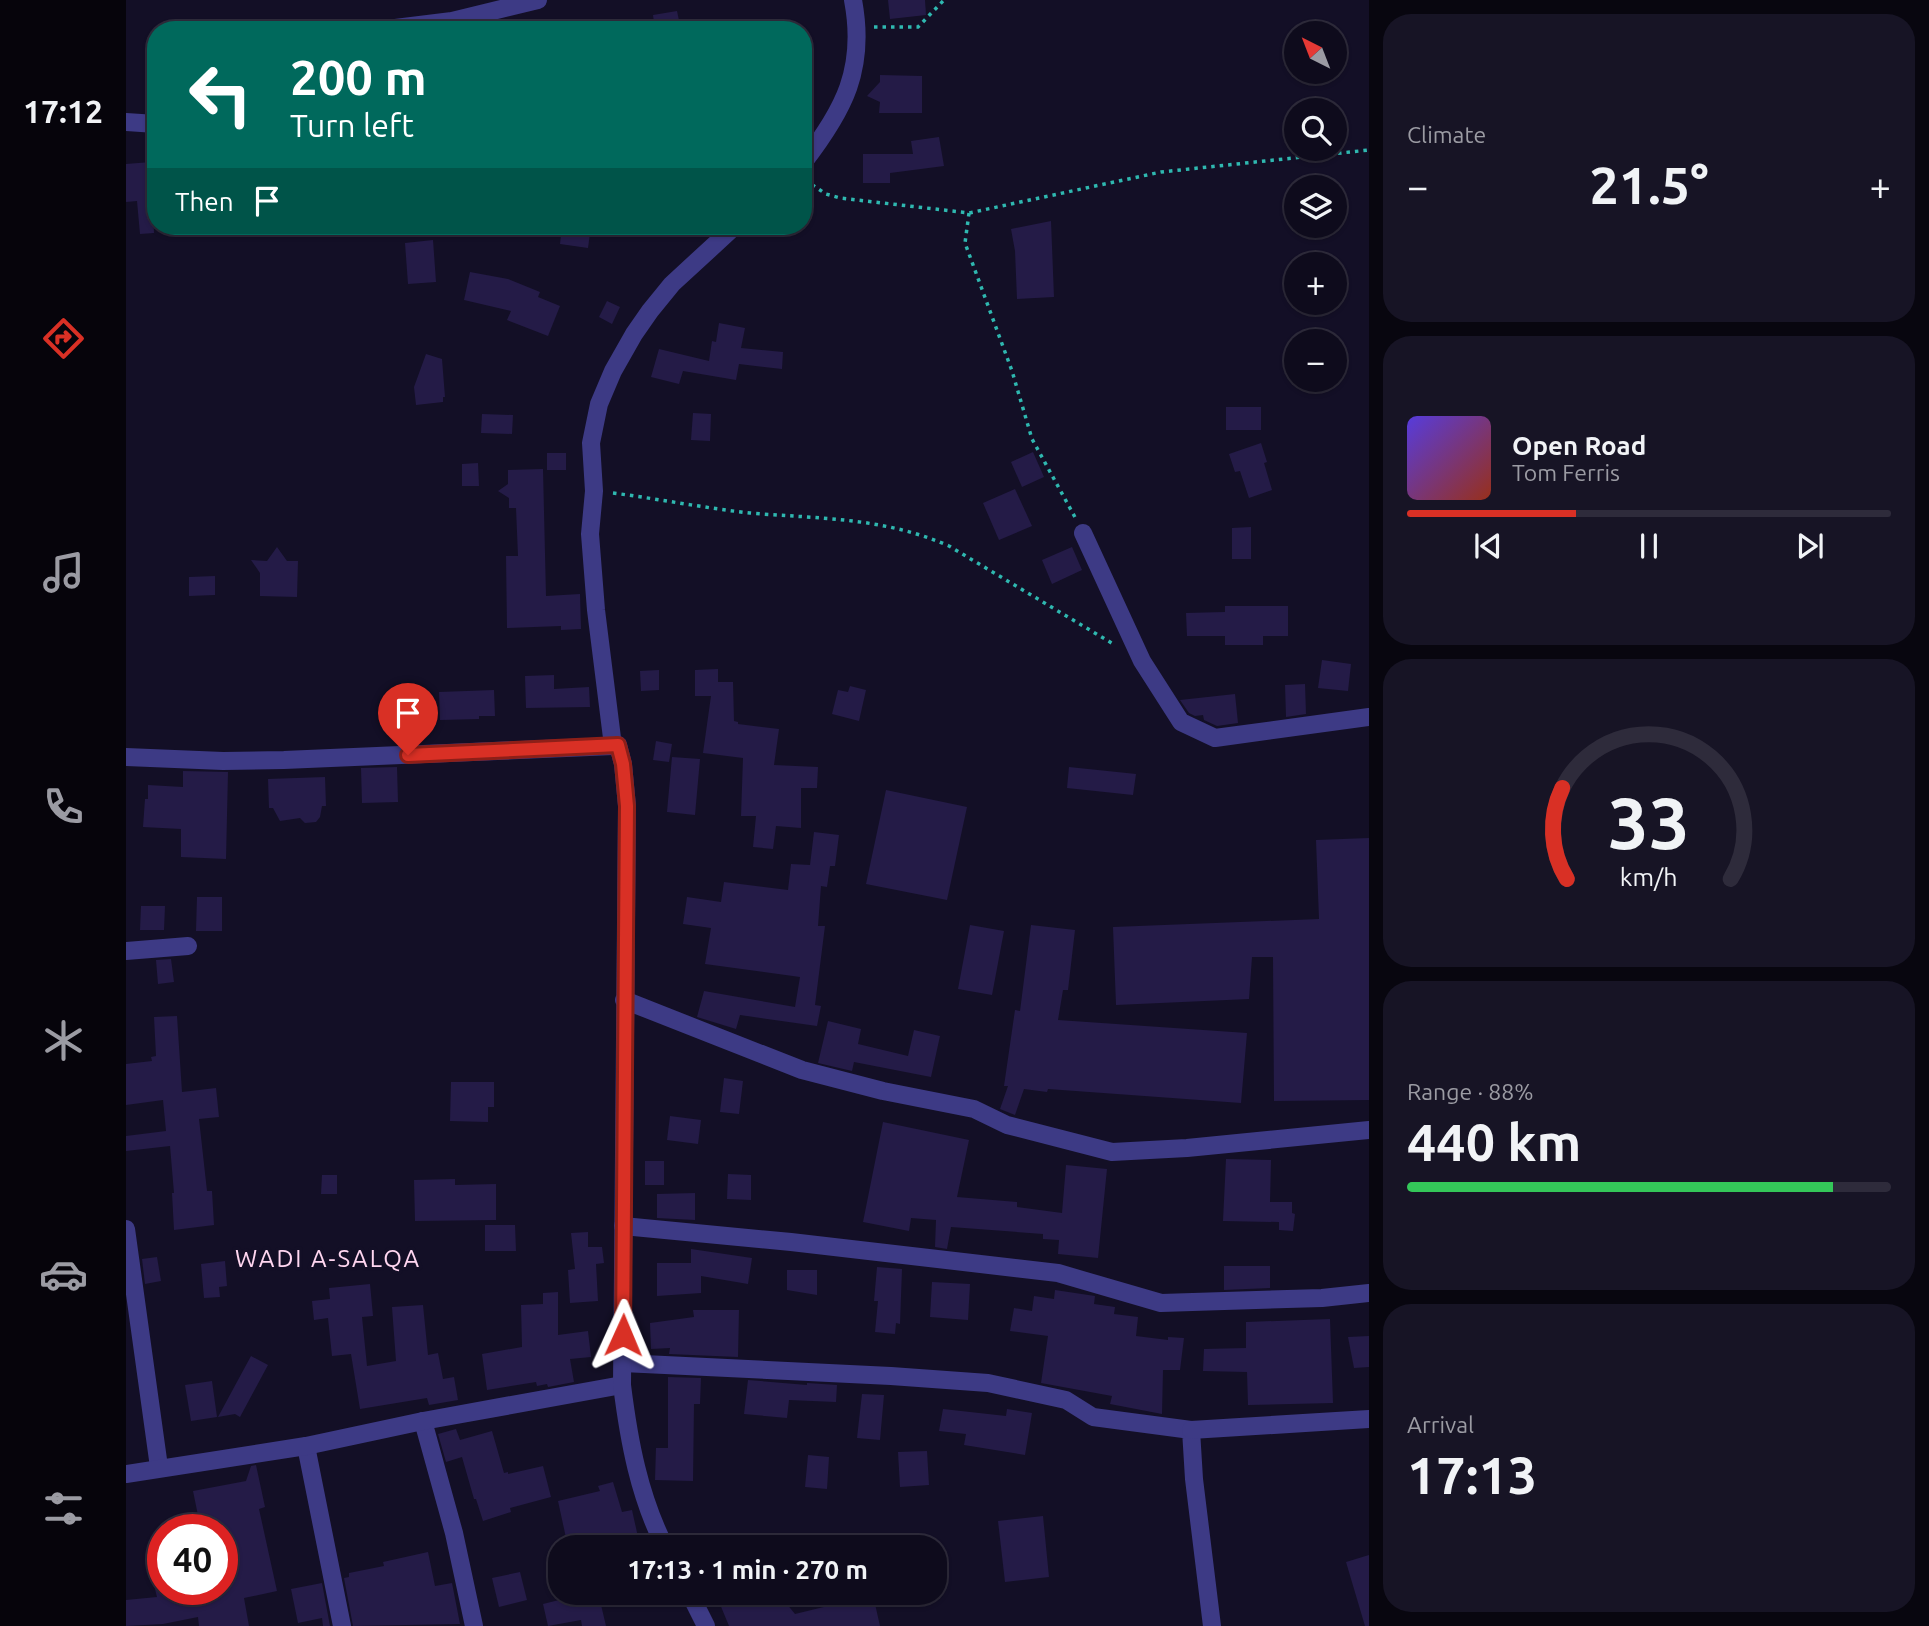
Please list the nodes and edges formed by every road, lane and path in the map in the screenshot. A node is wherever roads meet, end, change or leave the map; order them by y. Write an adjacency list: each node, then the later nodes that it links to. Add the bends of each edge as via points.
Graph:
1 (538, 0): 4 (street)
2 (853, 0): 5 (street)
3 (944, 0): 5 (path, via 918,27)
4 (445, 21)
5 (858, 27): 8 (street, via 853,77 846,97)
6 (126, 122): 7 (street)
7 (147, 123)
8 (812, 149)
9 (1369, 150): 11 (path, via 1161,172)
10 (812, 186): 11 (path, via 840,198)
11 (970, 213): 14 (path, via 965,243 1032,439)
12 (726, 235): 13 (street, via 672,284 613,371 599,404 591,443)
13 (594, 491): 15 (path, via 882,524 920,533); 17 (street, via 591,547)
14 (1083, 533): 15 (street)
15 (1142, 661): 16 (street, via 1181,722 1215,738)
16 (1369, 717)
17 (613, 746): 18 (street, via 284,760); 21 (street, via 618,745 623,764 627,806)
18 (126, 757)
19 (188, 946): 20 (street)
20 (126, 951)
21 (624, 1000): 22 (street, via 802,1070 974,1109 1007,1125 1112,1152); 23 (street)
22 (1369, 1130)
23 (624, 1226): 25 (street, via 1058,1273 1161,1303); 26 (street)
24 (126, 1229): 32 (street)
25 (1369, 1293)
26 (623, 1363): 27 (street); 30 (street, via 988,1383 1066,1400 1093,1417)
27 (622, 1385): 29 (street); 34 (street, via 644,1498)
28 (1369, 1419): 30 (street)
29 (423, 1421): 31 (street); 37 (street)
30 (1191, 1430): 39 (street)
31 (306, 1446): 32 (street); 36 (street)
32 (159, 1467): 33 (street)
33 (126, 1474)
34 (660, 1535)
35 (696, 1605): 38 (street)
36 (342, 1626)
37 (474, 1626)
38 (706, 1626)
39 (1212, 1626)

